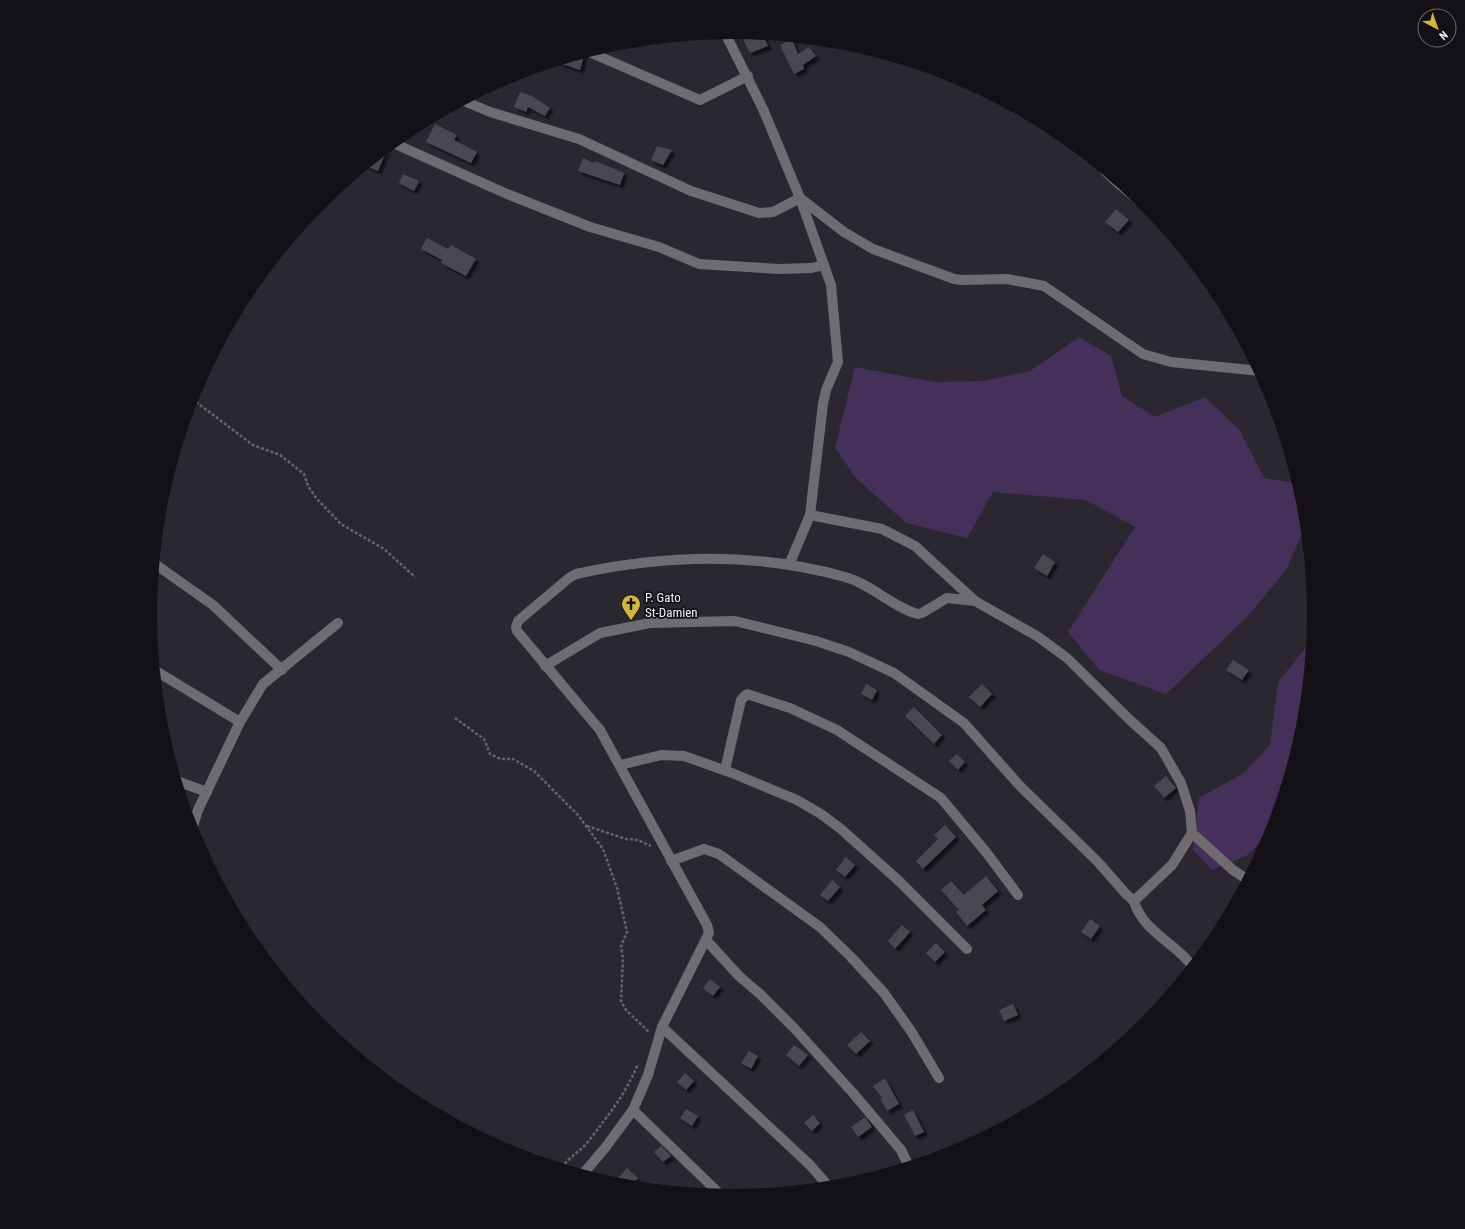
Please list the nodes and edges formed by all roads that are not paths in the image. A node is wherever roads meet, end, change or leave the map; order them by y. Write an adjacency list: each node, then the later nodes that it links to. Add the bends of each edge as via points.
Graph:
1 (728, 39): 3 (street)
2 (597, 56): 3 (street, via 700,100)
3 (748, 76): 6 (street)
4 (470, 103): 6 (street, via 490,112 579,139 691,191 759,214 773,212)
5 (399, 146): 7 (street, via 507,194 590,227 659,247 699,264 780,270)
6 (800, 198): 7 (street); 8 (street, via 844,232 873,249 901,261 961,280 1007,278 1044,286 1143,354 1171,362)
7 (824, 265): 9 (street, via 832,292 838,362 823,404)
8 (1254, 370)
9 (810, 515): 10 (street); 12 (street, via 882,529 919,550)
10 (789, 565): 12 (street, via 845,577 918,614 946,598); 14 (street, via 714,559 671,559 576,574 518,621 517,632)
11 (159, 567): 15 (street, via 213,605)
12 (975, 600): 23 (street, via 1037,636 1067,658 1161,748 1181,783 1190,811)
13 (338, 623): 15 (street)
14 (545, 666): 18 (street, via 600,730); 27 (street, via 600,633 650,623 735,621 850,652 894,673 961,720 1020,786)
15 (282, 670): 17 (street, via 263,684)
16 (160, 674): 17 (street)
17 (240, 722): 21 (street)
18 (620, 765): 19 (street, via 661,754 684,756); 24 (street)
19 (725, 770): 26 (street, via 744,696 747,694 790,708 837,730 945,801); 29 (street, via 797,800 831,821 899,881)
20 (183, 782): 21 (street)
21 (207, 792): 22 (street)
22 (195, 819)
23 (1192, 833): 25 (street); 27 (street, via 1172,865)
24 (669, 857): 28 (street, via 707,925 709,933); 32 (street, via 704,849 719,854 820,927 884,993 911,1031)
25 (1244, 878)
26 (1018, 896)
27 (1134, 901): 30 (street, via 1141,917)
28 (706, 940): 31 (street); 34 (street, via 739,976 795,1029 853,1093 901,1150)
29 (967, 949)
30 (1190, 963)
31 (662, 1027): 33 (street, via 648,1075); 36 (street, via 810,1165)
32 (939, 1078)
33 (632, 1110): 35 (street); 37 (street)
34 (907, 1162)
35 (585, 1170)
36 (824, 1182)
37 (715, 1190)

